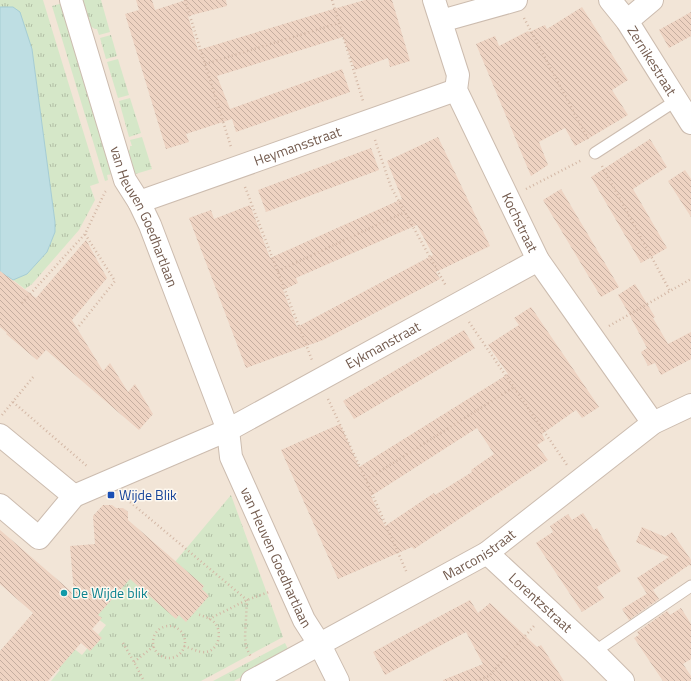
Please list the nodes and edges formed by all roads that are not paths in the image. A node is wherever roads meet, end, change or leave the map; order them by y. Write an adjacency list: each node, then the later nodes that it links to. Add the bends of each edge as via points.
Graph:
1 (71, 0): 12 (street, van Heuven Goedhartlaan, via 125,180)
2 (434, 0): 6 (street, Kochstraat)
3 (516, 0): 6 (street)
4 (610, 0): 7 (street, Zernikestraat)
5 (652, 0): 7 (street)
6 (440, 21): 8 (street, Kochstraat, via 458,75)
7 (627, 21): 9 (street, Zernikestraat)
8 (456, 90): 12 (street, Heymansstraat); 13 (street, Kochstraat)
9 (677, 100): 10 (street, Zernikestraat); 11 (lane)
10 (691, 123)
11 (595, 153)
12 (139, 202): 16 (street, van Heuven Goedhartlaan, via 153,232)
13 (538, 260): 15 (street, Kochstraat); 16 (street, Eykmanstraat)
14 (691, 405): 15 (street, Marconistraat)
15 (653, 423): 20 (street, Marconistraat)
16 (228, 430): 18 (street); 22 (street, van Heuven Goedhartlaan, via 231,457 304,620)
17 (0, 435): 18 (street)
18 (74, 496): 19 (street, via 39,538)
19 (0, 505)
20 (487, 553): 22 (street, Marconistraat); 23 (street, Lorentzstraat)
21 (691, 586): 23 (lane)
22 (320, 644): 24 (street, Marconistraat); 25 (street, van Heuven Goedhartlaan)
23 (594, 652): 26 (street, Lorentzstraat)
24 (252, 681)
25 (338, 681)
26 (623, 681)

